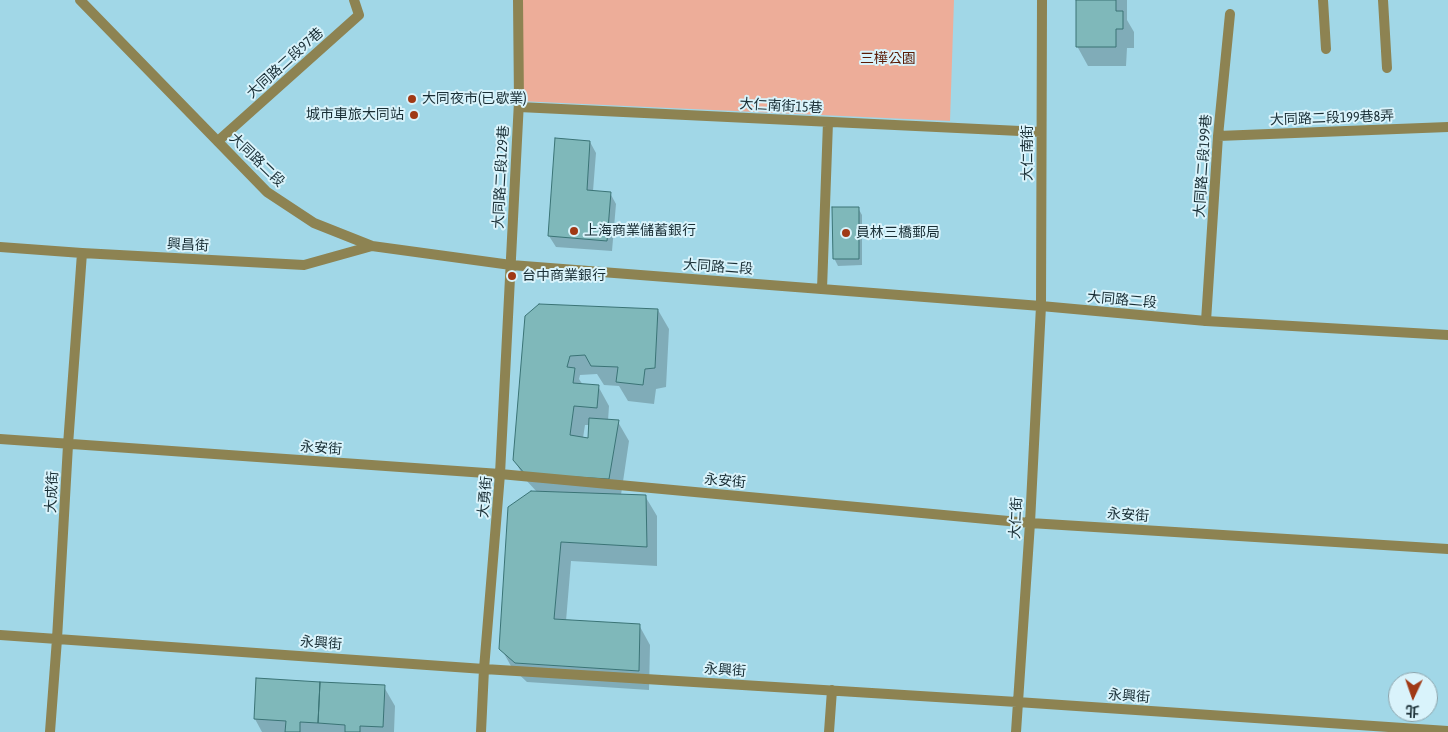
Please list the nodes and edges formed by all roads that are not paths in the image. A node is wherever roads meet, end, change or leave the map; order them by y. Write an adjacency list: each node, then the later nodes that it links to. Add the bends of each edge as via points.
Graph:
1 (80, 0): 15 (street, 大同路二段)
2 (354, 0): 15 (street, 大同路二段97巷, via 359,15)
3 (518, 0): 10 (street, 大同路二段129巷)
4 (1042, 0): 13 (street, 大仁南街)
5 (1324, 0): 8 (street)
6 (1383, 0): 9 (street)
7 (1230, 14): 14 (street, 大同路二段199巷)
8 (1326, 49)
9 (1387, 68)
10 (519, 107): 11 (street, 大仁南街15巷); 19 (street, 大同路二段129巷)
11 (828, 122): 13 (street, 大仁南街15巷); 20 (street)
12 (1448, 127): 14 (street, 大同路二段199巷8弄)
13 (1041, 132): 21 (street, 大仁南街)
14 (1218, 136): 22 (street, 大同路二段199巷)
15 (218, 141): 16 (street, 大同路二段, via 275,198 314,223)
16 (372, 246): 18 (street, 興昌街, via 304,265); 19 (street, 大同路二段)
17 (0, 247): 18 (street, 興昌街)
18 (82, 253): 25 (street, 大成街)
19 (511, 264): 20 (street, 大同路二段); 26 (street, 大勇街)
20 (822, 289): 21 (street, 大同路二段)
21 (1041, 306): 22 (street, 大同路二段); 27 (street, 大仁街)
22 (1206, 321): 23 (street, 大同路二段)
23 (1448, 335)
24 (0, 439): 25 (street, 永安街)
25 (68, 445): 26 (street, 永安街); 30 (street, 大成街)
26 (500, 474): 27 (street, 永安街); 31 (street, 大勇街)
27 (1030, 523): 28 (street, 永安街); 33 (street, 大仁街)
28 (1448, 549)
29 (0, 635): 30 (street, 永興街)
30 (58, 639): 31 (street, 永興街); 35 (street, 大成街)
31 (484, 668): 32 (street, 永興街); 36 (street, 大勇街)
32 (832, 690): 33 (street, 永興街); 37 (street)
33 (1017, 702): 34 (street, 永興街); 38 (street, 大仁街)
34 (1448, 731)
35 (50, 732)
36 (481, 732)
37 (828, 732)
38 (1016, 732)

